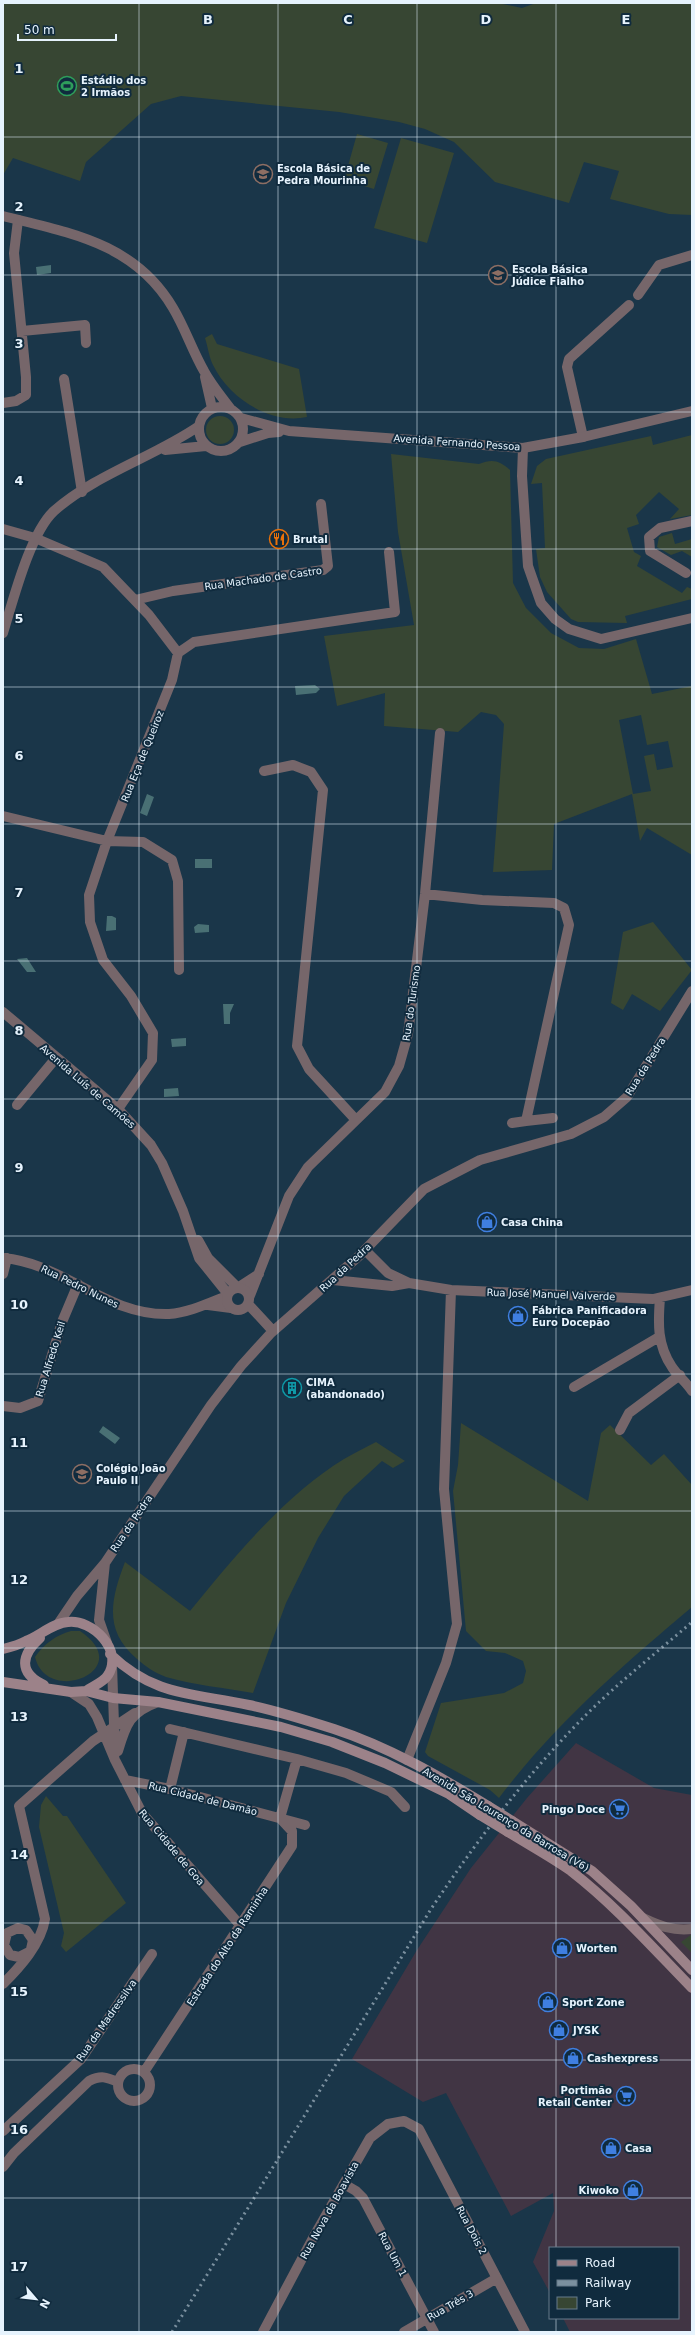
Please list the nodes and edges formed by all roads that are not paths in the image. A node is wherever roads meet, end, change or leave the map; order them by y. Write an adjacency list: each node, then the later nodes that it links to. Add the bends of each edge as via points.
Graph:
1 (3, 216): 2 (street)
2 (18, 220): 6 (street, via 14,253); 8 (street, via 82,236 132,260 158,287 173,308)
3 (692, 255): 4 (street, via 659,265)
4 (638, 295)
5 (629, 305): 17 (street, via 569,359 567,367)
6 (22, 331): 7 (street, via 85,325); 10 (street, via 26,395 16,401)
7 (86, 343)
8 (204, 371): 11 (street); 12 (street)
9 (64, 379): 22 (street)
10 (3, 402)
11 (212, 408): 12 (street); 15 (street, via 206,412)
12 (230, 408): 14 (street)
13 (692, 411): 17 (street, Avenida Fernando Pessoa)
14 (241, 418): 16 (street); 18 (street, via 244,430)
15 (199, 426): 19 (street, via 199,434); 21 (street)
16 (289, 431): 18 (street, via 268,433); 20 (street, Avenida Fernando Pessoa)
17 (583, 437): 20 (street, Avenida Fernando Pessoa)
18 (240, 442): 19 (street, via 227,451 213,450)
19 (206, 446): 21 (street)
20 (523, 448): 30 (street, via 522,476 528,566 541,603 555,619 570,629 601,639)
21 (157, 451): 22 (street)
22 (82, 492): 26 (street, via 54,511)
23 (321, 504): 29 (street, Rua Machado de Castro, via 328,566 323,570 173,591)
24 (692, 521): 28 (street, via 660,528 649,537 650,551)
25 (3, 529): 26 (street)
26 (35, 538): 29 (street, via 103,567); 31 (street)
27 (389, 552): 32 (street, via 395,612 194,642)
28 (686, 573)
29 (135, 600): 32 (street)
30 (692, 618)
31 (3, 633)
32 (178, 653): 36 (street, Rua Eça de Queiroz, via 172,680)
33 (440, 733): 37 (street, Rua do Turismo)
34 (264, 771): 45 (street, via 293,765 311,772 322,790 297,1046 309,1069)
35 (3, 816): 36 (street)
36 (107, 841): 38 (street, via 143,842 172,860 178,881); 43 (street, Rua Eça de Queiroz, via 89,895 90,922 103,960 131,996 153,1033 152,1060)
37 (425, 894): 45 (street, Rua do Turismo, via 408,1034 399,1066 385,1092); 46 (street, via 482,900 554,903 564,908 569,925)
38 (179, 970)
39 (692, 991): 49 (street, Rua da Pedra, via 627,1097 604,1117 571,1134 480,1160 443,1178 420,1193)
40 (3, 1012): 41 (street, Avenida Luís de Camões)
41 (56, 1058): 42 (street); 43 (street, Avenida Luís de Camões)
42 (18, 1105)
43 (118, 1109): 48 (street, Avenida Luís de Camões, via 151,1145 162,1163)
44 (553, 1118): 46 (street)
45 (356, 1120): 52 (street, Rua do Turismo, via 308,1167 289,1196)
46 (526, 1121): 47 (street)
47 (512, 1123)
48 (183, 1211): 56 (street, Avenida Luís de Camões, via 208,1258); 59 (street, Avenida Luís de Camões, via 199,1258)
49 (365, 1250): 53 (street, Rua da Pedra); 54 (street, via 388,1273)
50 (5, 1258): 51 (street); 55 (street, Rua Pedro Nunes, via 24,1260 59,1273)
51 (3, 1274)
52 (259, 1274): 56 (street); 61 (street, Rua do Turismo)
53 (333, 1280): 54 (street, via 392,1286); 64 (street, Rua da Pedra)
54 (409, 1283): 57 (street, Rua José Manuel Valverde)
55 (78, 1284): 62 (street, Rua Pedro Nunes, via 121,1306 142,1312 170,1314); 70 (street, Rua Alfredo Keil, via 62,1322 38,1401 20,1408)
56 (238, 1287): 59 (street); 61 (street, Avenida Luís de Camões, via 247,1292)
57 (451, 1290): 60 (street, Rua José Manuel Valverde); 89 (street, via 444,1489 456,1624 446,1663)
58 (692, 1290): 60 (street, Rua José Manuel Valverde)
59 (227, 1295): 62 (street, Rua Pedro Nunes); 63 (street, Avenida Luís de Camões, via 227,1302)
60 (660, 1298): 65 (street)
61 (249, 1301): 63 (street, via 241,1310); 64 (street, Avenida Luís de Camões)
62 (204, 1305): 63 (street, Rua Pedro Nunes)
63 (231, 1308)
64 (273, 1331): 72 (street, Rua da Pedra, via 241,1366 211,1405)
65 (659, 1337): 66 (street, via 661,1347 672,1368); 68 (street)
66 (680, 1375): 67 (street); 69 (street); 71 (street, via 629,1413)
67 (692, 1376)
68 (574, 1387)
69 (692, 1391)
70 (3, 1406)
71 (620, 1430)
72 (105, 1563): 73 (street, Rua da Pedra, via 76,1596); 75 (street, via 99,1620)
73 (54, 1627): 74 (main road, Avenida São Lourenço da Barrosa (V6), via 25,1642); 75 (main road, Avenida São Lourenço da Barrosa (V6), via 68,1622 85,1624 94,1629); 77 (main road, Avenida São Lourenço da Barrosa (V6), via 34,1643 25,1659 28,1674 35,1681)
74 (3, 1649)
75 (110, 1654): 78 (main road, via 108,1675); 80 (street); 89 (main road, Avenida São Lourenço da Barrosa (V6), via 141,1679 162,1689 283,1713 336,1730)
76 (3, 1682): 77 (main road, Avenida São Lourenço da Barrosa (V6))
77 (48, 1687): 79 (main road, Avenida São Lourenço da Barrosa (V6))
78 (86, 1691): 79 (main road, Avenida São Lourenço da Barrosa (V6)); 80 (main road, Avenida São Lourenço da Barrosa (V6))
79 (71, 1692): 86 (street, Rua Cidade de Goa, via 89,1704)
80 (113, 1698): 81 (main road, Avenida São Lourenço da Barrosa (V6)); 83 (street)
81 (158, 1702): 82 (street); 101 (main road, Avenida São Lourenço da Barrosa (V6), bridge, via 281,1727 332,1742 385,1763 449,1794 570,1871 622,1916)
82 (135, 1713): 83 (street); 88 (street, via 126,1727)
83 (115, 1727): 86 (street); 88 (street)
84 (170, 1728): 85 (street)
85 (184, 1732): 87 (street); 91 (street)
86 (104, 1734): 88 (street, Rua Cidade de Goa); 100 (street, via 19,1806 45,1912 44,1927 15,1973)
87 (297, 1759): 92 (street, via 346,1773 391,1792); 93 (street)
88 (115, 1760): 90 (street, Rua Cidade de Goa)
89 (406, 1760): 95 (main road, Avenida São Lourenço da Barrosa (V6), bridge, via 433,1772 592,1871)
90 (125, 1780): 91 (street, Rua Cidade de Damão); 96 (street, Rua Cidade de Goa, via 142,1813)
91 (170, 1789): 93 (street, Rua Cidade de Damão)
92 (405, 1806)
93 (280, 1818): 94 (street, Rua Cidade de Damão); 96 (street, Estrada do Alto da Raminha, via 292,1831 292,1846)
94 (305, 1825)
95 (642, 1918): 97 (street, via 676,1931); 99 (main road, Avenida São Lourenço da Barrosa (V6))
96 (240, 1925): 102 (street, Estrada do Alto da Raminha)
97 (692, 1929)
98 (152, 1954): 105 (street, Rua da Madressilva, via 81,2059)
99 (692, 1970)
100 (3, 1984)
101 (692, 1988)
102 (144, 2072): 103 (street, via 128,2069); 103 (street, via 150,2081 150,2088 139,2100 133,2101 123,2097 118,2089)
103 (118, 2082): 106 (street, via 107,2077 89,2081 14,2153)
104 (419, 2129): 107 (street, Rua Nova da Boavista, via 404,2121 388,2124 370,2138); 108 (street, Rua Dois 2)
105 (4, 2130)
106 (3, 2167)
107 (344, 2184): 109 (street, Rua Um 1, via 363,2198); 110 (street, Rua Nova da Boavista)
108 (497, 2278): 109 (street, Rua Três 3); 113 (street, Rua Dois 2)
109 (427, 2318): 111 (street, Rua Três 3); 112 (street, Rua Um 1)
110 (263, 2332)
111 (404, 2332)
112 (434, 2332)
113 (525, 2332)

